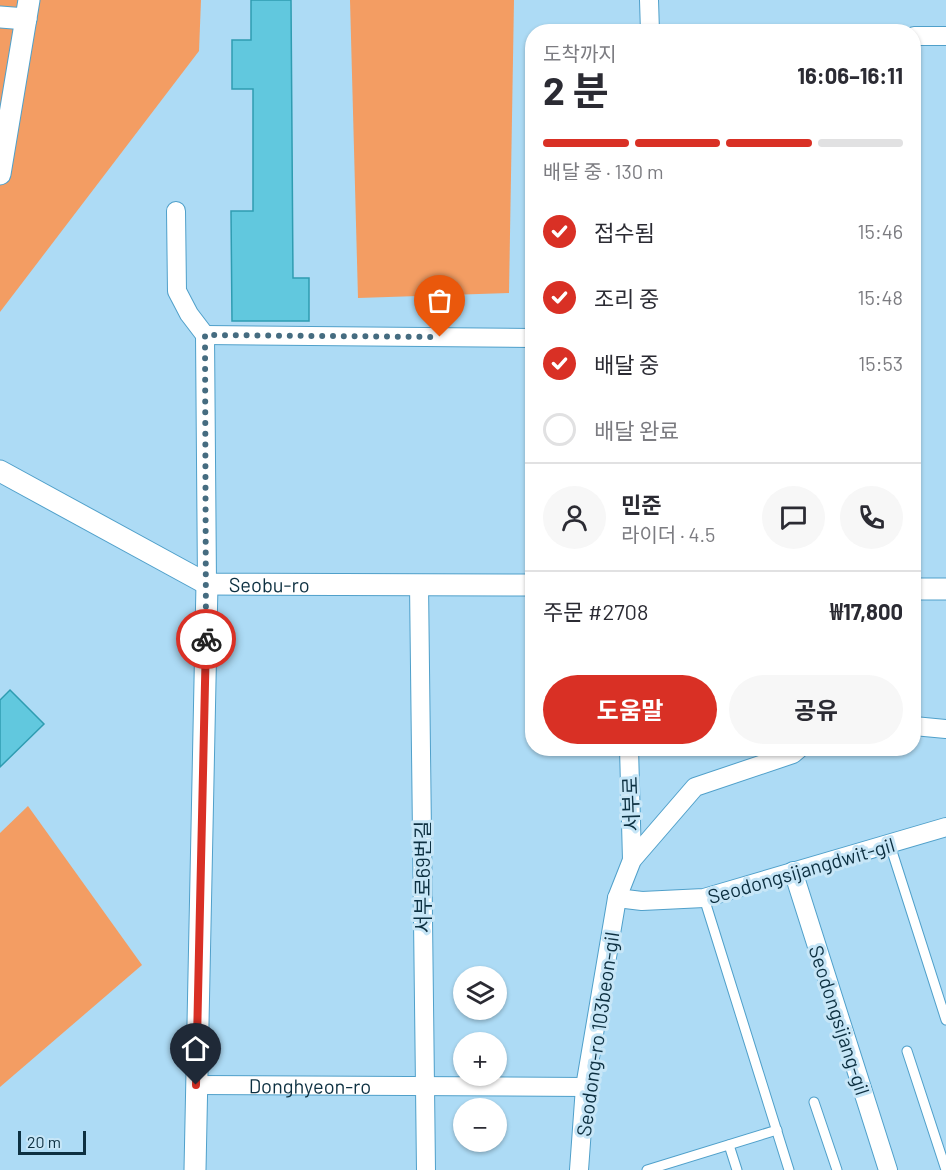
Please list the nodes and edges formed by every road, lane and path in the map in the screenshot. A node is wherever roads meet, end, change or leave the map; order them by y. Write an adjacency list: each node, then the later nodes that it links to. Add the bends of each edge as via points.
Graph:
1 (649, 0): 4 (street)
2 (28, 10): 3 (street); 7 (street)
3 (0, 17)
4 (650, 24)
5 (921, 36): 6 (street)
6 (946, 36)
7 (0, 174)
8 (176, 211): 9 (street, via 177,291)
9 (205, 335): 10 (street); 12 (street)
10 (525, 338)
11 (0, 471): 12 (street, Seobu-ro)
12 (207, 584): 13 (street, Seobu-ro); 29 (street)
13 (419, 584): 14 (street, Seobu-ro); 30 (street, 서부로69번길)
14 (525, 585)
15 (921, 589): 16 (street)
16 (946, 589)
17 (921, 727): 18 (street)
18 (946, 729)
19 (629, 756): 23 (street, 서부로)
20 (787, 756): 23 (street, via 695,787)
21 (946, 827): 22 (street, Seodongsijangdwit-gil)
22 (890, 845): 24 (street, Seodongsijangdwit-gil); 27 (lane)
23 (632, 860): 25 (street, Seodong-ro 103beon-gil)
24 (792, 871): 26 (street, Seodongsijangdwit-gil); 42 (street, Seodongsijang-gil)
25 (617, 898): 26 (street, Seodongsijangdwit-gil); 31 (street, Seodong-ro 103beon-gil)
26 (704, 898): 33 (lane)
27 (946, 1020)
28 (907, 1051): 43 (lane)
29 (196, 1085): 30 (street, Donghyeon-ro); 35 (street)
30 (424, 1085): 31 (street, Donghyeon-ro); 36 (street, 서부로69번길)
31 (585, 1087): 37 (street, Seodong-ro 103beon-gil)
32 (814, 1102): 41 (lane)
33 (777, 1130): 34 (lane); 40 (lane)
34 (729, 1145): 38 (lane); 39 (lane)
35 (195, 1170)
36 (426, 1170)
37 (579, 1170)
38 (647, 1170)
39 (737, 1170)
40 (789, 1170)
41 (837, 1170)
42 (888, 1170)
43 (946, 1170)

